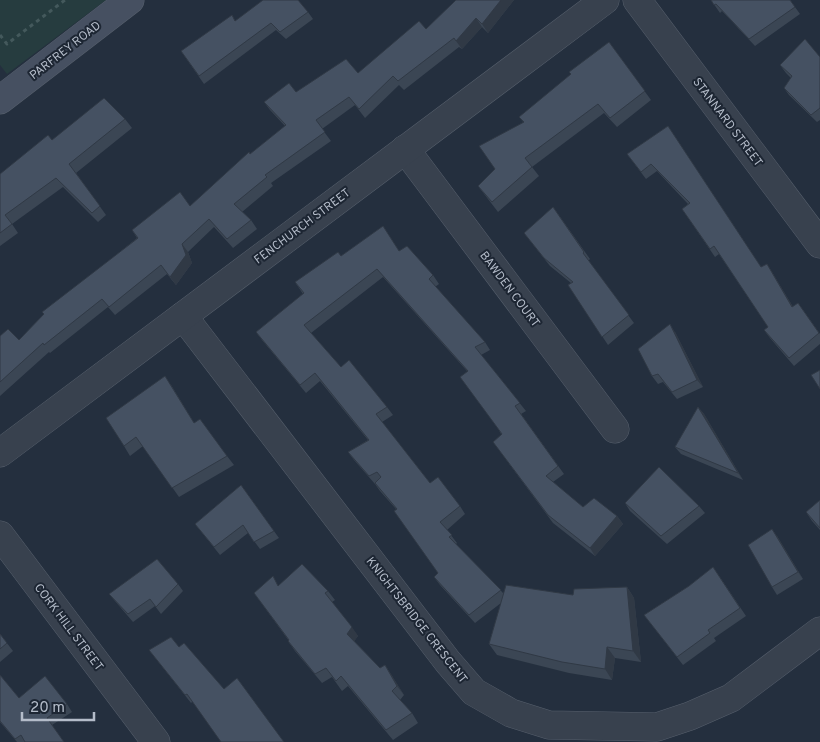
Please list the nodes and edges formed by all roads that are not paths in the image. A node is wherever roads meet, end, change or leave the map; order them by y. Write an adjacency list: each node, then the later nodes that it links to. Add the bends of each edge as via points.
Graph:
1 (130, 0): 4 (main road, PARFREY ROAD)
2 (605, 0): 5 (street, FENCHURCH STREET)
3 (637, 0): 6 (street, STANNARD STREET)
4 (0, 100)
5 (405, 149): 7 (street, FENCHURCH STREET); 8 (street, BAWDEN COURT)
6 (820, 244)
7 (183, 316): 9 (street, FENCHURCH STREET); 11 (street, KNIGHTSBRIDGE CRESCENT, via 448,662 474,692 511,713 549,724 657,727 731,698)
8 (615, 429)
9 (0, 453)
10 (0, 535): 12 (street, CORK HILL STREET)
11 (820, 631)
12 (156, 742)

